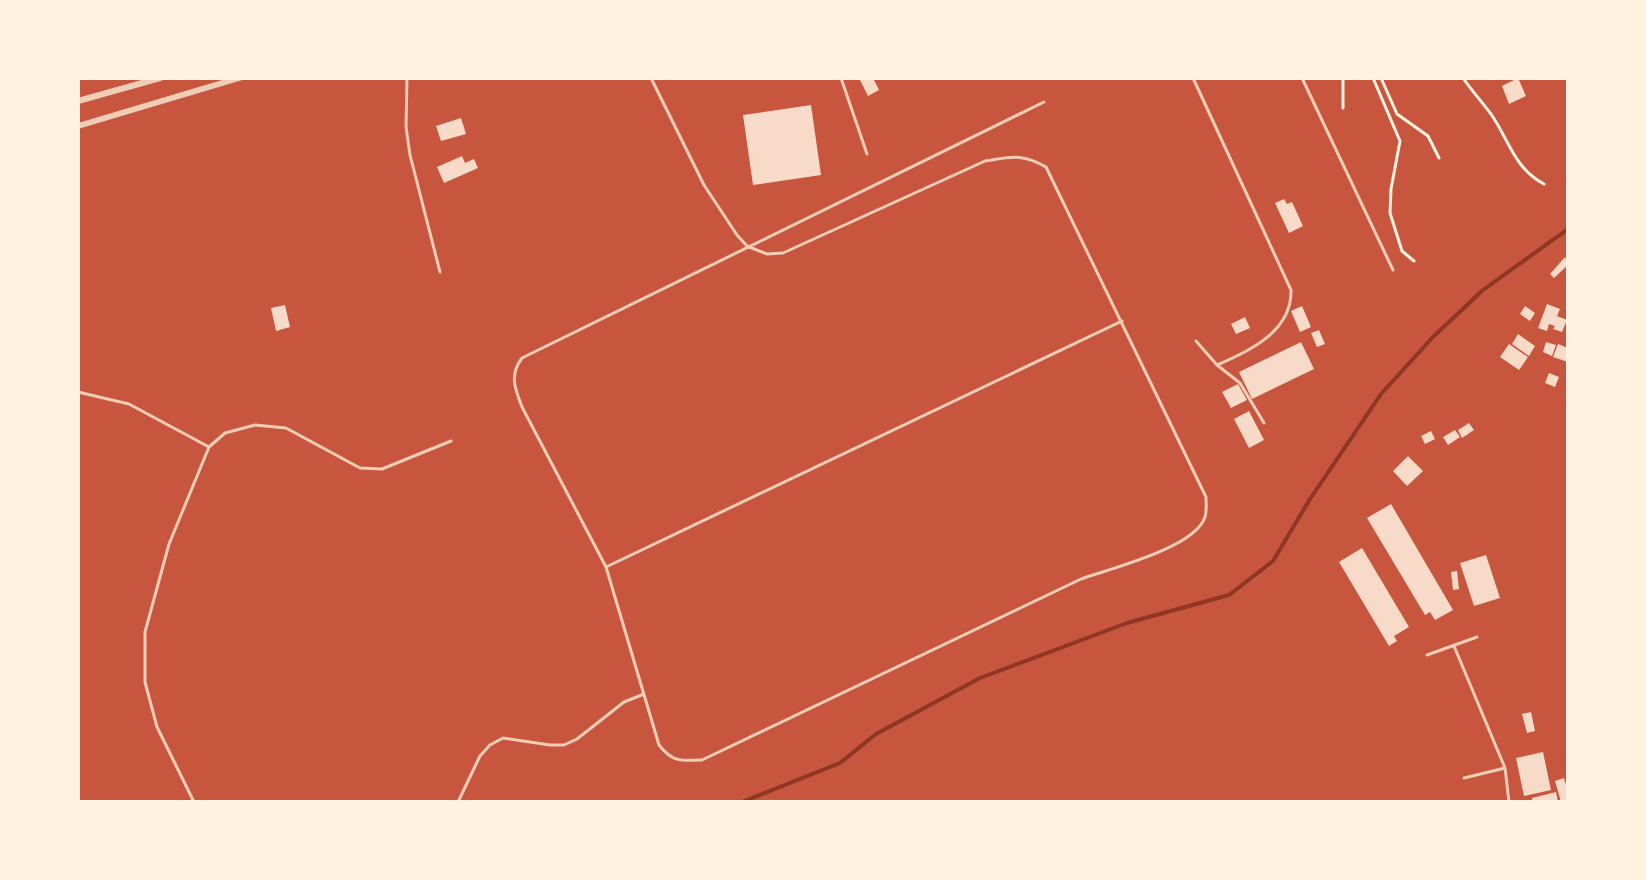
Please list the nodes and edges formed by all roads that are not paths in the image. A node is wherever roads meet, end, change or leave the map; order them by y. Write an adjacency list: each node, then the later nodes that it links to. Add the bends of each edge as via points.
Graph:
1 (160, 78): 8 (street)
2 (239, 78): 10 (street)
3 (407, 78): 14 (lane, via 410,155)
4 (651, 78): 12 (lane, via 704,185)
5 (841, 78): 11 (lane)
6 (1193, 78): 17 (lane, via 1291,290 1287,311 1271,334)
7 (1302, 78): 13 (lane)
8 (78, 101)
9 (1044, 102): 12 (lane)
10 (78, 126)
11 (867, 154)
12 (747, 246): 15 (lane, via 767,254 783,253 985,161 1029,157 1046,167); 22 (lane, via 522,358 516,366 513,377 522,407)
13 (1393, 270)
14 (440, 272)
15 (1122, 321): 22 (lane); 26 (lane, via 1206,497 1205,518 1191,534 1141,561 1081,579 702,760 668,756 659,745)
16 (1196, 341): 17 (lane)
17 (1217, 365): 19 (lane, via 1240,383)
18 (78, 392): 21 (lane, via 129,404)
19 (1264, 423)
20 (451, 441): 21 (lane, via 382,469 360,468 286,428 255,425 225,433)
21 (209, 447): 29 (lane, via 169,544 145,632 145,682 157,727)
22 (606, 567): 26 (lane)
23 (1477, 637): 24 (lane)
24 (1454, 646): 25 (lane); 27 (lane)
25 (1427, 655)
26 (644, 694): 30 (lane, via 624,702 564,745 503,738 490,745)
27 (1505, 768): 28 (lane); 31 (lane)
28 (1464, 778)
29 (194, 802)
30 (458, 802)
31 (1509, 802)

